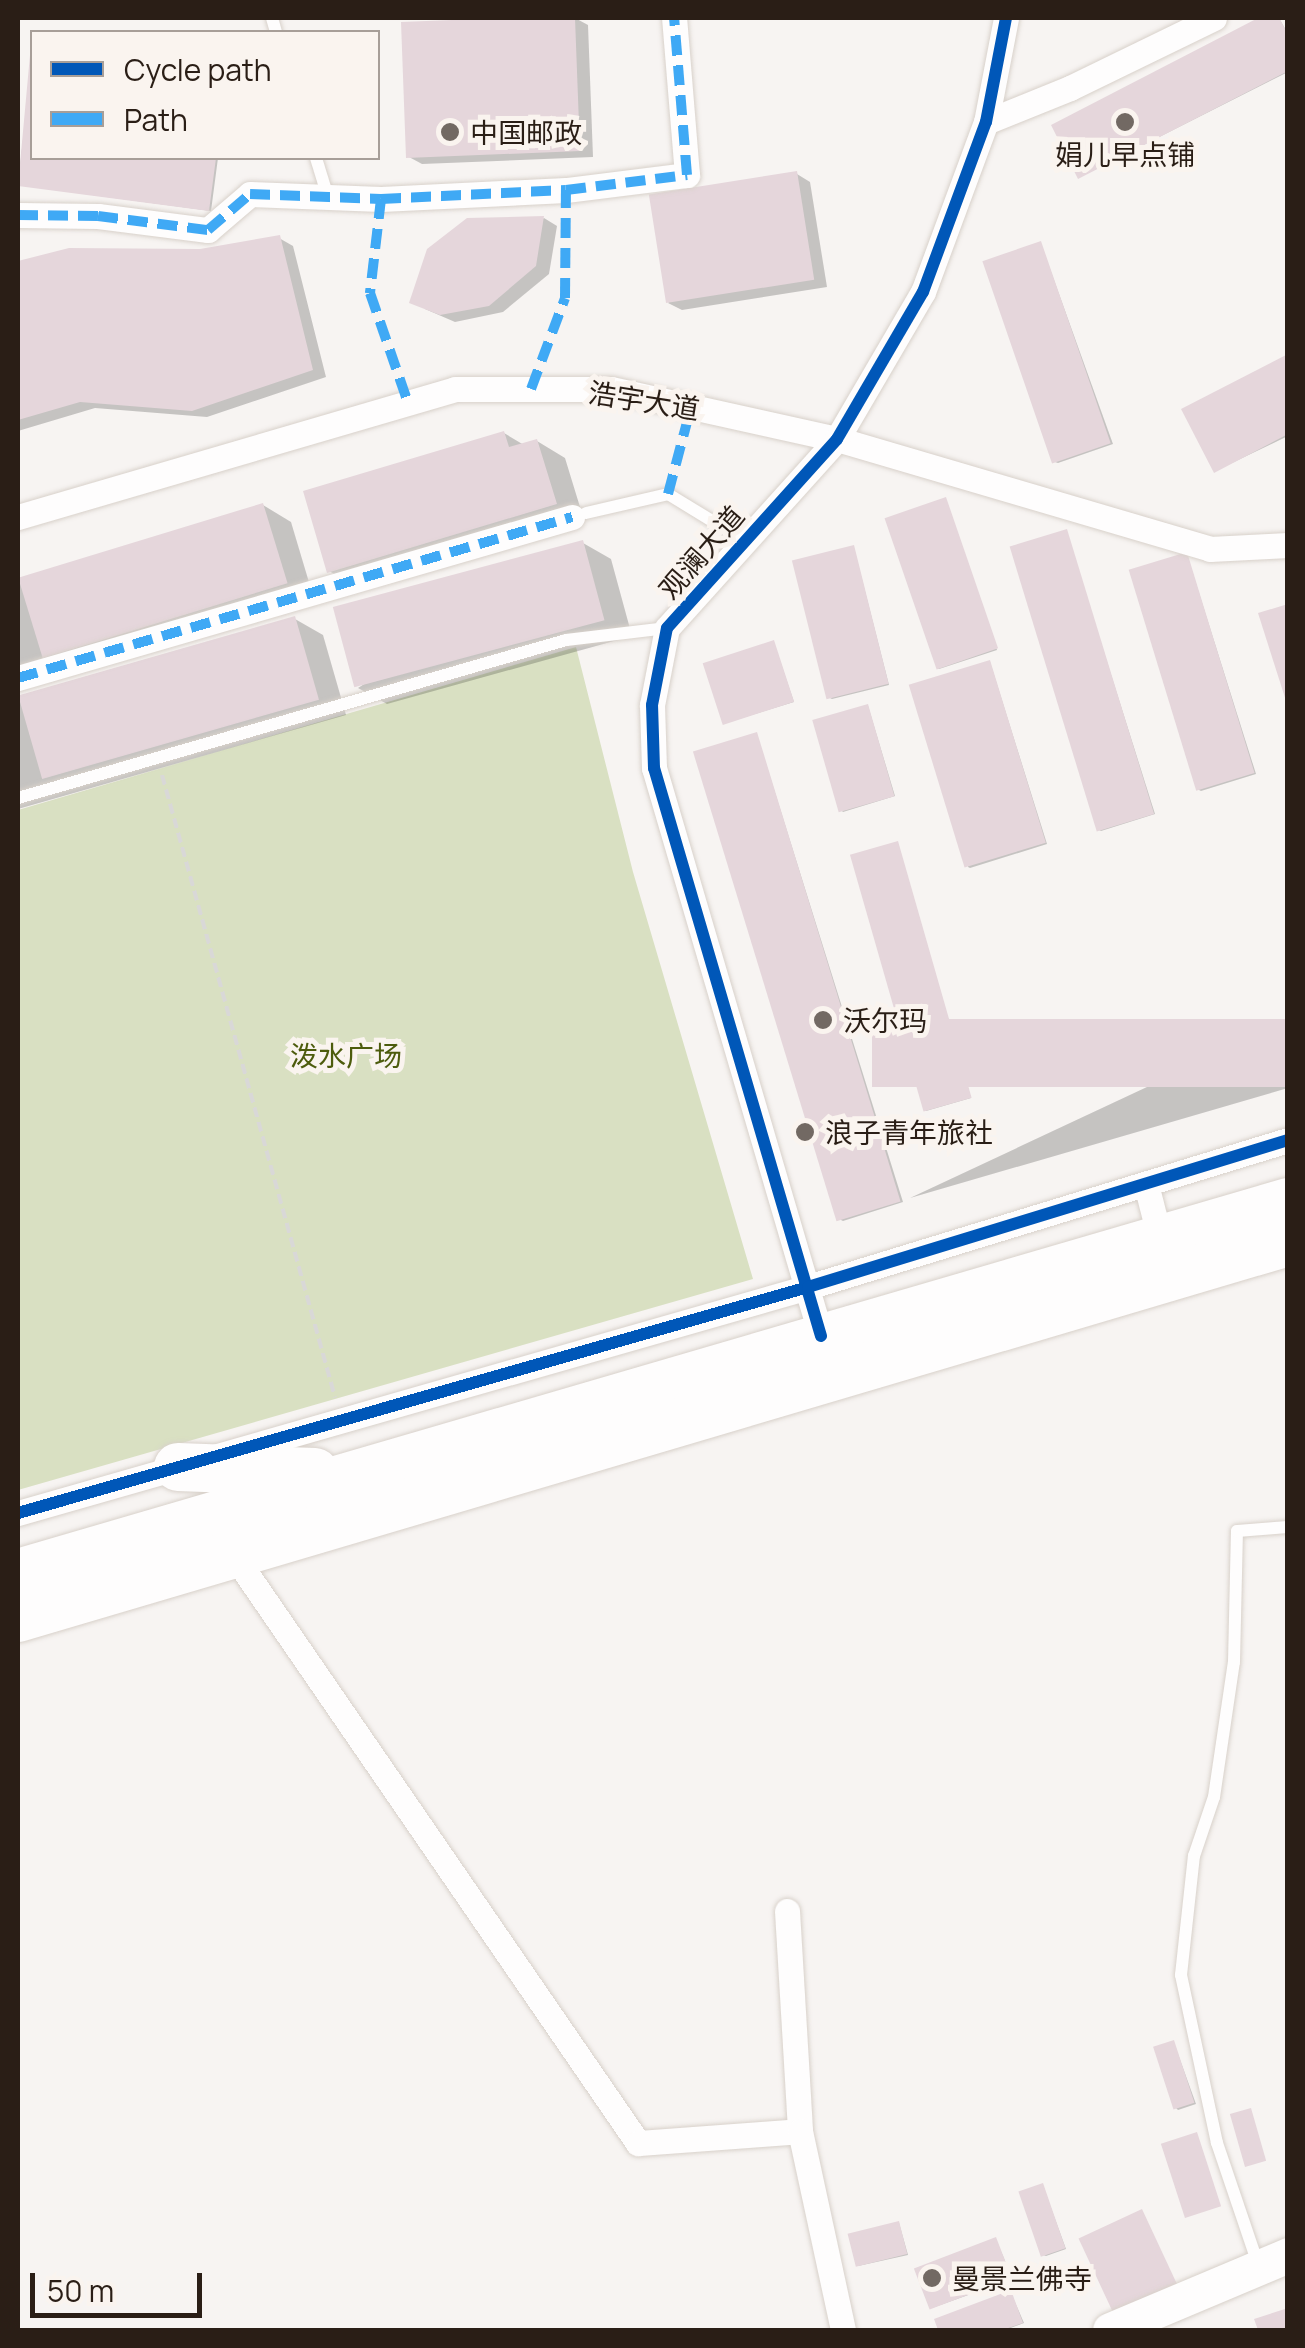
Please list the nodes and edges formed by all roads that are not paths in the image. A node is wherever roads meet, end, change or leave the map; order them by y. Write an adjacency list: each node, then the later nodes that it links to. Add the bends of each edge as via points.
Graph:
1 (674, 18): 6 (street, via 687,175 566,190)
2 (1006, 18): 4 (street, 观澜大道)
3 (1214, 18): 4 (street)
4 (986, 122): 8 (street, 观澜大道, via 923,292)
5 (317, 160): 6 (lane)
6 (328, 197): 7 (street, via 250,194 208,230 98,216)
7 (18, 215)
8 (838, 439): 10 (street, 浩宇大道, via 610,389 455,389); 11 (street, 观澜大道); 12 (street, 浩宇大道, via 1210,550)
9 (579, 515): 11 (lane, via 668,494); 14 (street)
10 (18, 517)
11 (743, 540): 13 (street, 观澜大道)
12 (1288, 545)
13 (667, 628): 15 (lane, via 566,640); 21 (street, 观澜大道, via 652,706 654,768)
14 (18, 678)
15 (18, 798)
16 (1288, 1140): 17 (street)
17 (1146, 1184): 19 (street); 21 (street)
18 (1288, 1202): 19 (highway)
19 (1160, 1239): 22 (highway)
20 (1288, 1242): 27 (highway)
21 (808, 1287): 22 (street, 观澜大道); 23 (street)
22 (822, 1336): 24 (highway)
23 (178, 1467): 24 (highway); 25 (street)
24 (354, 1474): 28 (highway)
25 (18, 1513)
26 (1288, 1527): 32 (lane, via 1237,1531 1234,1662 1214,1797 1194,1856 1180,1975 1217,2142)
27 (233, 1554): 29 (highway); 31 (street, via 638,2143)
28 (18, 1573)
29 (18, 1618)
30 (788, 1910): 31 (street)
31 (800, 2130): 33 (street)
32 (1273, 2261): 34 (street)
33 (843, 2330)
34 (1110, 2330)

